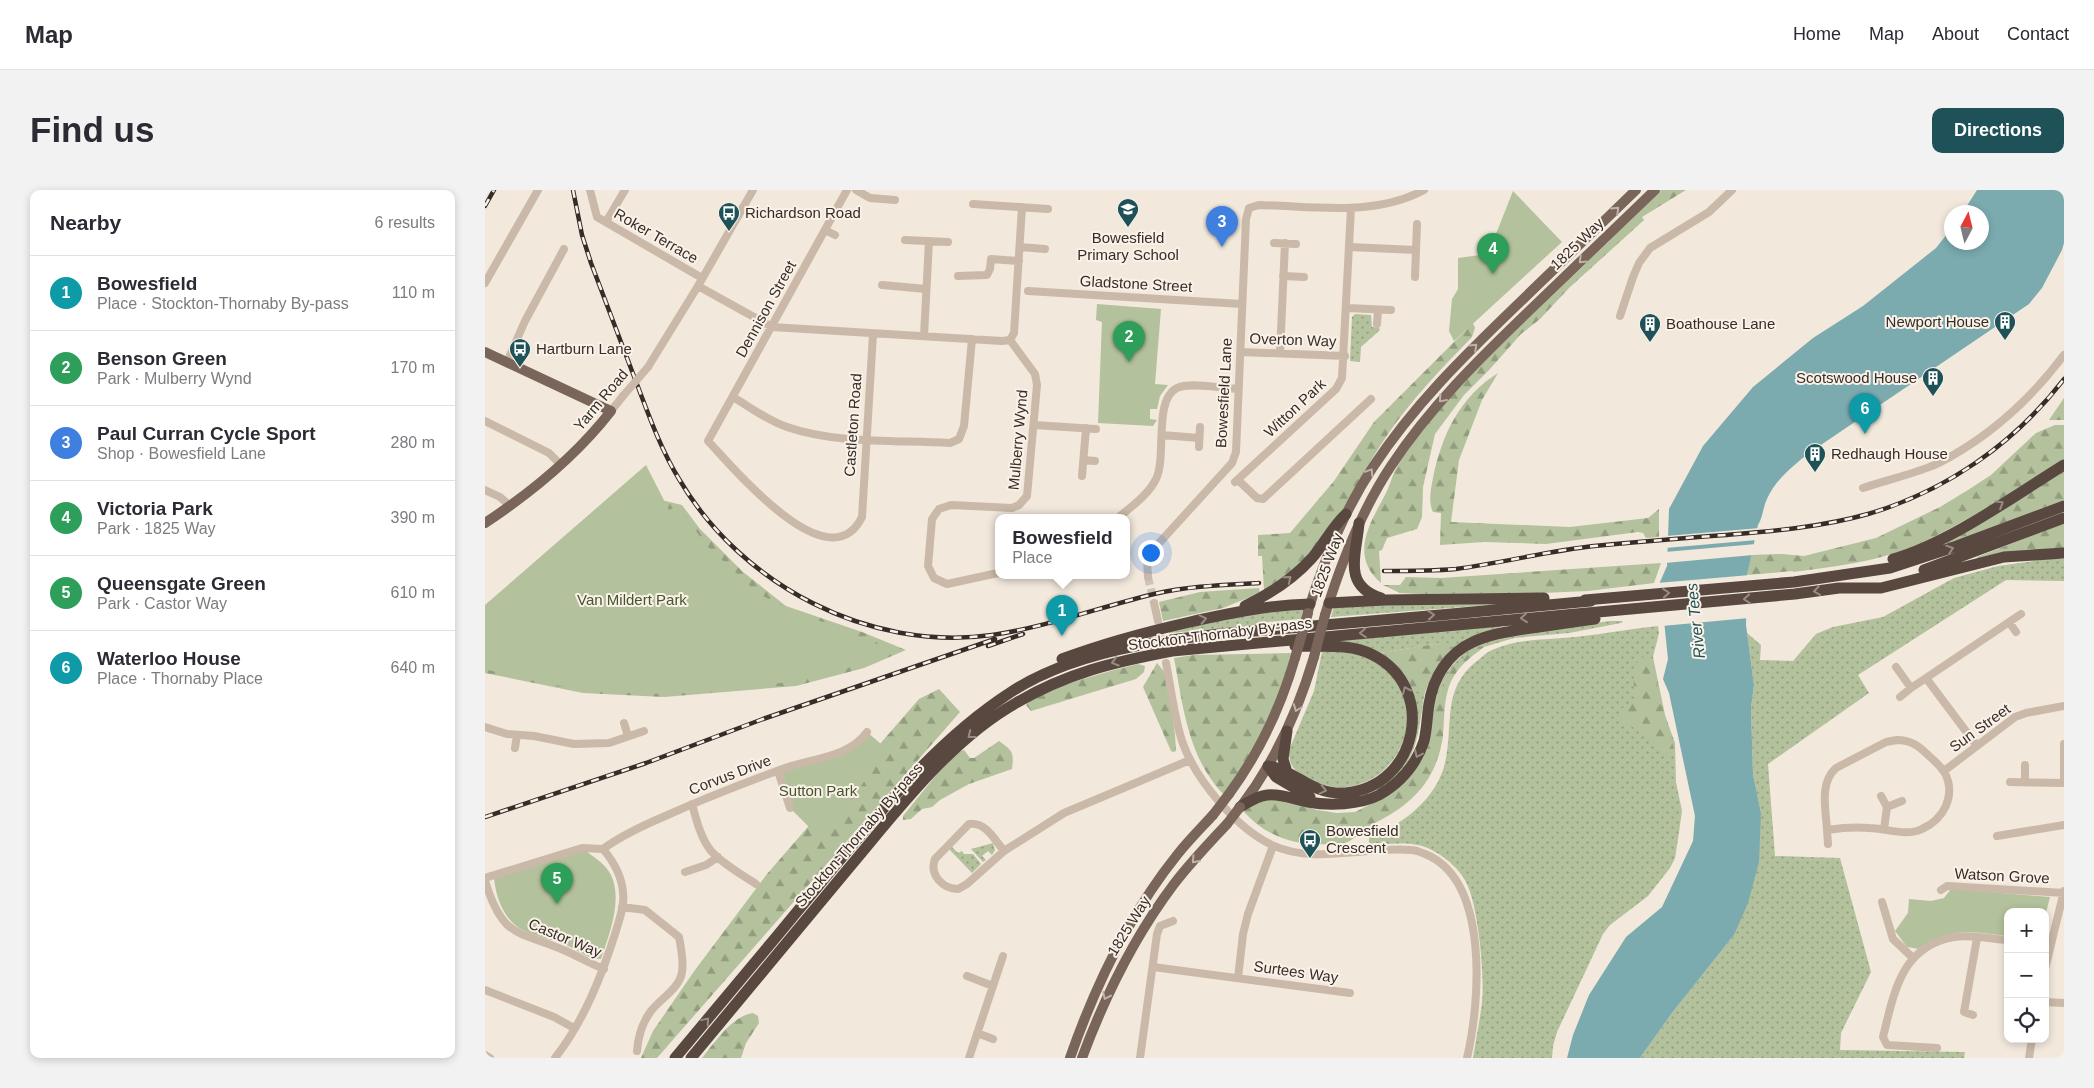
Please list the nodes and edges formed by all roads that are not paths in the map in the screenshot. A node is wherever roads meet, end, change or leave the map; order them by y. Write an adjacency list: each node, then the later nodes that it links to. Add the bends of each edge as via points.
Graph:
1 (538, 190): 37 (street)
2 (589, 190): 16 (street, Roker Terrace, via 597,217)
3 (625, 190): 16 (street)
4 (753, 190): 36 (street, Yarm Road)
5 (847, 190): 18 (street, Dennison Street)
6 (856, 190): 11 (street, via 870,198)
7 (1424, 190): 14 (street, via 1389,203)
8 (1637, 190): 82 (main road, 1825 Way, one-way to 8, via 1388,446 1453,366)
9 (1655, 190): 86 (main road, 1825 Way, one-way to 86, via 1455,384 1390,466)
10 (1732, 190): 46 (street, via 1709,212 1650,248 1639,263)
11 (895, 200)
12 (973, 204): 13 (street)
13 (1023, 207): 15 (street); 27 (street)
14 (1351, 208): 26 (street, Witton Park); 42 (street, Bowesfield Lane, via 1259,205 1249,208)
15 (1048, 209)
16 (607, 222): 36 (street, Roker Terrace)
17 (1417, 224): 30 (street)
18 (825, 230): 19 (street); 48 (street, Dennison Street)
19 (835, 235)
20 (905, 240): 21 (street)
21 (929, 241): 22 (street); 40 (street)
22 (948, 242)
23 (1274, 243): 24 (street)
24 (1285, 243): 25 (street); 33 (street)
25 (1296, 244)
26 (1349, 247): 30 (street); 43 (street, Witton Park)
27 (1020, 248): 28 (street); 31 (street)
28 (1045, 249)
29 (564, 250): 58 (street, via 525,321)
30 (1416, 250): 35 (street)
31 (1019, 261): 32 (street, via 991,259 987,275); 52 (street, via 1014,333)
32 (958, 276)
33 (1283, 276): 34 (street); 55 (street)
34 (1304, 277)
35 (1415, 277)
36 (702, 278): 38 (street, Yarm Road)
37 (485, 283)
38 (698, 286): 48 (street); 62 (street, Yarm Road, bridge, via 648,367)
39 (882, 286): 40 (street)
40 (927, 289): 50 (street)
41 (1028, 291): 42 (street, Gladstone Street)
42 (1242, 304): 54 (street, Bowesfield Lane)
43 (1347, 308): 44 (street); 57 (street, Witton Park)
44 (1377, 310): 45 (street); 47 (street)
45 (1391, 310)
46 (1620, 316)
47 (1377, 324)
48 (772, 327): 49 (street); 60 (street, Dennison Street)
49 (873, 334): 50 (street); 70 (street, Castleton Road)
50 (924, 336): 51 (street)
51 (972, 339): 52 (street); 70 (street, via 964,426 959,439 950,442)
52 (1010, 340): 64 (street, Mulberry Wynd, via 1035,374)
53 (485, 352): 58 (main road)
54 (1241, 352): 55 (street, Overton Way); 59 (street, Bowesfield Lane)
55 (1280, 353): 57 (street, Overton Way)
56 (2064, 355): 77 (street, via 2026,400 1984,436 1938,463)
57 (1345, 356): 61 (street, Witton Park, via 1343,378 1336,390 1237,481 1257,498 1263,499)
58 (507, 362): 62 (main road)
59 (1238, 389): 68 (street, via 1176,388 1167,397); 89 (street, Bowesfield Lane, via 1236,452 1232,463 1150,553)
60 (733, 397): 70 (street, via 784,426 812,434); 83 (street, Dennison Street, via 708,441 769,505 807,531 831,538 846,535 856,528)
61 (1371, 400)
62 (611, 411): 74 (main road, Yarm Road)
63 (485, 421): 74 (street, via 549,453)
64 (1034, 425): 66 (street); 88 (street, Mulberry Wynd, via 1029,490 1024,501 1012,508 944,506 931,519 928,566 934,578 947,584)
65 (1200, 427): 69 (street)
66 (1086, 428): 67 (street); 72 (street)
67 (1096, 429)
68 (1162, 435): 69 (street); 81 (street, via 1156,481)
69 (1199, 438): 71 (street)
70 (866, 439): 83 (street, Castleton Road)
71 (1199, 446)
72 (1084, 460): 73 (street); 76 (street)
73 (1095, 461)
74 (561, 465): 79 (main road, Yarm Road)
75 (2064, 465): 90 (highway, one-way to 75, via 1809,575 1874,565 1928,546)
76 (1082, 476)
77 (1863, 488)
78 (485, 490): 79 (street)
79 (510, 506): 85 (main road, Yarm Road)
80 (2064, 506): 90 (highway, one-way to 80, via 1890,568)
81 (1122, 514)
82 (1346, 514): 96 (main road, 1825 Way); 98 (highway, one-way to 82, via 1263,598 1297,572)
83 (861, 517)
84 (2064, 518): 91 (highway, via 1932,567)
85 (485, 523)
86 (1359, 523): 92 (highway, via 1353,560 1356,578 1373,596); 95 (main road, 1825 Way)
87 (2064, 553): 91 (highway, via 2004,558 1881,588)
88 (995, 574)
89 (1148, 577)
90 (1797, 582): 93 (highway, one-way to 90)
91 (1839, 588): 97 (highway, one-way to 97)
92 (1385, 600): 93 (highway, via 1564,597); 95 (highway)
93 (1591, 600): 108 (highway, Stockton-Thornaby By-pass, one-way to 93, via 1059,668 1116,650 1197,637)
94 (1154, 603): 100 (street)
95 (1329, 603): 96 (main road); 114 (main road, 1825 Way, one-way to 114, bridge, via 1305,685)
96 (1309, 609): 98 (highway, via 1268,606); 121 (main road, 1825 Way, bridge, via 1276,712)
97 (1618, 610): 103 (highway, Stockton-Thornaby By-pass, one-way to 103); 134 (highway, one-way to 134, via 1598,618 1489,636 1461,648 1435,681 1424,741 1401,779 1364,801)
98 (1225, 614): 108 (highway, one-way to 98, via 1028,676 1088,650 1122,638)
99 (2021, 614): 101 (street)
100 (1158, 621)
101 (2009, 622): 102 (street); 106 (street)
102 (2016, 632)
103 (1235, 645): 128 (highway, one-way to 103, via 1311,786 1335,792 1365,789 1383,779 1397,766 1411,739 1413,709 1407,690 1389,666 1363,650); 183 (highway, Stockton-Thornaby By-pass, one-way to 183, via 1172,651 1119,661 1064,678 1015,703 967,737 891,818)
104 (1166, 663): 122 (street, via 1182,740)
105 (1896, 667): 107 (street)
106 (1926, 678): 107 (street); 119 (street)
107 (1911, 688): 109 (street)
108 (1013, 690): 182 (highway, Stockton-Thornaby By-pass, one-way to 108, via 893,798 960,728)
109 (1900, 697)
110 (2064, 706): 119 (street, Sun Street, via 2019,715)
111 (625, 723): 117 (street)
112 (485, 728): 116 (street)
113 (644, 731): 117 (street)
114 (1287, 731): 125 (main road, 1825 Way); 128 (highway, via 1283,758)
115 (867, 732): 126 (street, Corvus Drive, via 845,751)
116 (517, 736): 117 (street, via 574,744 609,743); 120 (street)
117 (628, 736)
118 (2064, 744): 123 (street)
119 (1977, 746): 127 (street, Sun Street)
120 (515, 748)
121 (1254, 756): 125 (main road); 185 (main road, 1825 Way, bridge, via 1229,794 1177,854 1146,899 1103,975)
122 (1190, 760): 144 (street, via 1209,789 1230,812 1257,837); 146 (street, via 1064,813)
123 (2063, 761): 129 (street)
124 (2025, 764): 131 (street)
125 (1268, 766): 128 (highway); 134 (highway, via 1289,786); 136 (main road, 1825 Way)
126 (778, 771): 135 (street, Corvus Drive); 138 (street)
127 (1944, 771): 140 (street, via 1949,796 1939,816 1925,828 1914,832); 141 (street, via 1912,742 1885,742 1830,774 1825,786)
128 (1287, 772)
129 (2064, 781): 131 (street)
130 (2010, 782): 131 (street)
131 (2025, 782)
132 (1881, 796): 137 (street)
133 (1901, 801): 137 (street)
134 (1326, 803): 136 (highway, via 1267,795)
135 (692, 804): 145 (street, Corvus Drive, via 620,836); 147 (street, via 710,850)
136 (1240, 807): 186 (main road, 1825 Way, one-way to 186, bridge, via 1179,878 1148,922 1114,980)
137 (1887, 807): 140 (street)
138 (790, 808)
139 (2064, 825): 142 (street)
140 (1884, 829): 141 (street)
141 (1827, 830): 143 (street)
142 (1997, 836)
143 (1828, 844)
144 (1273, 846): 166 (street, Surtees Way, via 1248,914); 188 (street, via 1310,854 1414,850 1445,865 1463,891 1475,956 1475,1014)
145 (603, 849): 149 (street, via 582,848); 154 (street, via 615,862 624,894)
146 (1004, 851): 146 (street, via 958,889 945,886 934,874 935,859 969,824 984,826)
147 (717, 857): 148 (street, via 706,865); 150 (street)
148 (685, 872)
149 (485, 879): 164 (street, Castor Way, via 498,914 511,930)
150 (756, 884)
151 (1941, 890): 152 (street, Watson Grove, via 1947,886)
152 (2064, 892): 156 (street)
153 (1882, 902): 162 (street, via 1893,939)
154 (622, 907): 164 (street); 178 (street, via 645,910 679,937 682,954 682,973 640,1030)
155 (1173, 921): 163 (street, via 1160,926)
156 (2054, 929): 157 (street); 160 (street)
157 (2064, 929)
158 (1977, 938): 159 (street); 162 (street, via 1955,937 1931,944); 172 (street, via 1964,1012)
159 (2004, 940)
160 (2049, 943)
161 (1003, 956): 167 (street)
162 (1913, 958): 177 (street, via 1896,987 1883,1037 1887,1045)
163 (1153, 967): 166 (street, Surtees Way); 187 (street)
164 (604, 969): 173 (street)
165 (967, 976): 167 (street)
166 (1238, 978): 169 (street, Surtees Way)
167 (993, 986): 174 (street)
168 (485, 990): 173 (street)
169 (1350, 993)
170 (2049, 1002): 171 (street)
171 (2064, 1003)
172 (1973, 1015)
173 (574, 1028): 181 (street)
174 (977, 1033): 175 (street); 184 (street)
175 (993, 1039)
176 (2031, 1043): 189 (street)
177 (1937, 1048)
178 (637, 1051)
179 (485, 1055): 180 (street)
180 (490, 1058)
181 (555, 1058)
182 (675, 1058)
183 (691, 1058)
184 (969, 1058)
185 (1070, 1058)
186 (1081, 1058)
187 (1140, 1058)
188 (1467, 1058)
189 (2029, 1058)

